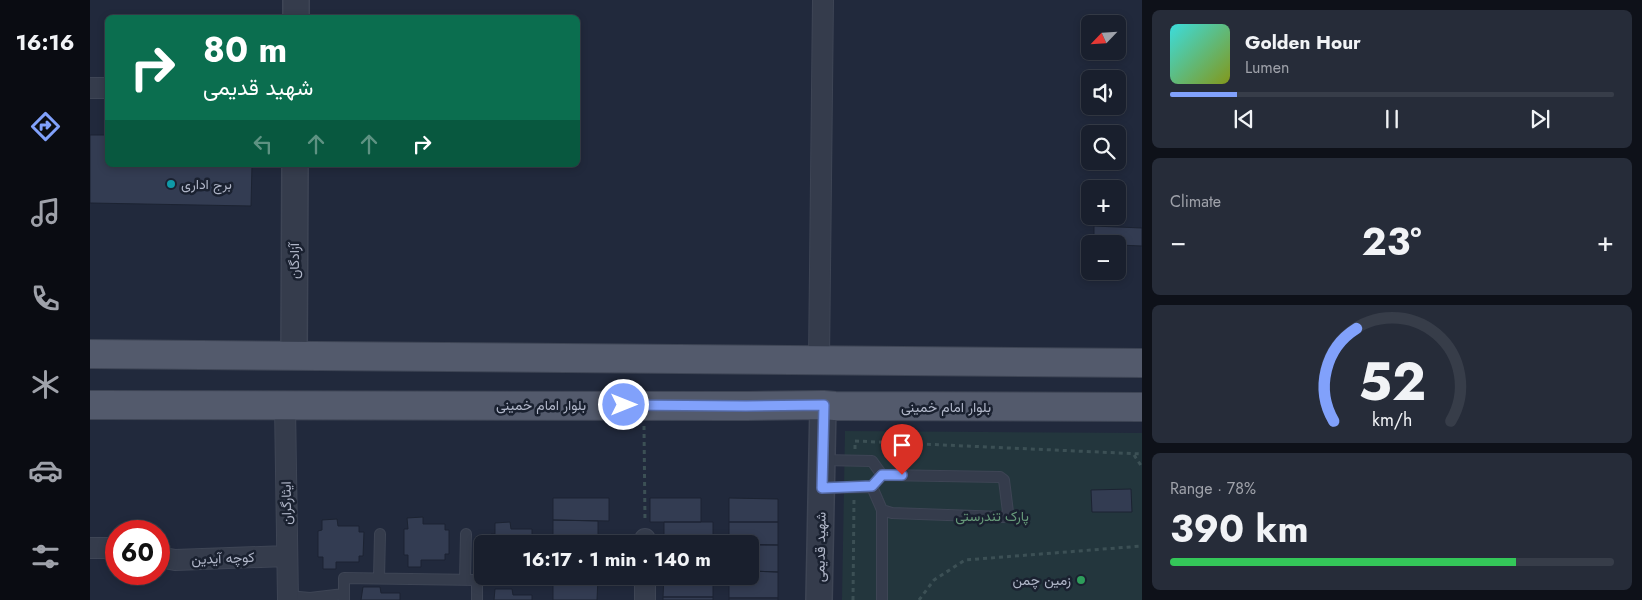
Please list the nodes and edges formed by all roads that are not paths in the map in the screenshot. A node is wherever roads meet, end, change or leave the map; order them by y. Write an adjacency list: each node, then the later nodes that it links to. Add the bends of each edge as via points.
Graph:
1 (296, 0): 3 (street)
2 (823, 0): 9 (street)
3 (296, 15)
4 (90, 88): 5 (street)
5 (105, 88)
6 (295, 167): 8 (street, آزادگان)
7 (90, 354): 8 (main road)
8 (294, 356): 9 (main road)
9 (819, 360): 10 (main road)
10 (1142, 363)
11 (90, 405): 13 (main road, بلوار امام خمینی)
12 (824, 405): 13 (main road, بلوار امام خمینی); 14 (main road, بلوار امام خمینی); 15 (street, شهید قدیمی)
13 (285, 406): 24 (street, ایثارگران)
14 (1142, 408)
15 (822, 460): 16 (lane, via 872,461); 18 (street, شهید قدیمی)
16 (882, 475): 17 (lane); 19 (lane, via 1000,478 1004,480 1008,512 1003,517)
17 (872, 486): 18 (lane); 19 (lane)
18 (822, 488): 33 (street, شهید قدیمی)
19 (882, 510): 34 (lane)
20 (380, 534): 26 (lane)
21 (466, 534): 27 (lane)
22 (90, 548): 23 (street)
23 (105, 548)
24 (287, 556): 25 (street, کوچه آیدین); 30 (street, ایثارگران)
25 (170, 559)
26 (379, 578): 27 (lane); 29 (lane, via 344,578)
27 (465, 579): 31 (lane, via 477,580)
28 (645, 585): 32 (street)
29 (344, 597): 30 (lane)
30 (288, 598)
31 (477, 600)
32 (645, 600)
33 (819, 600)
34 (882, 600)

